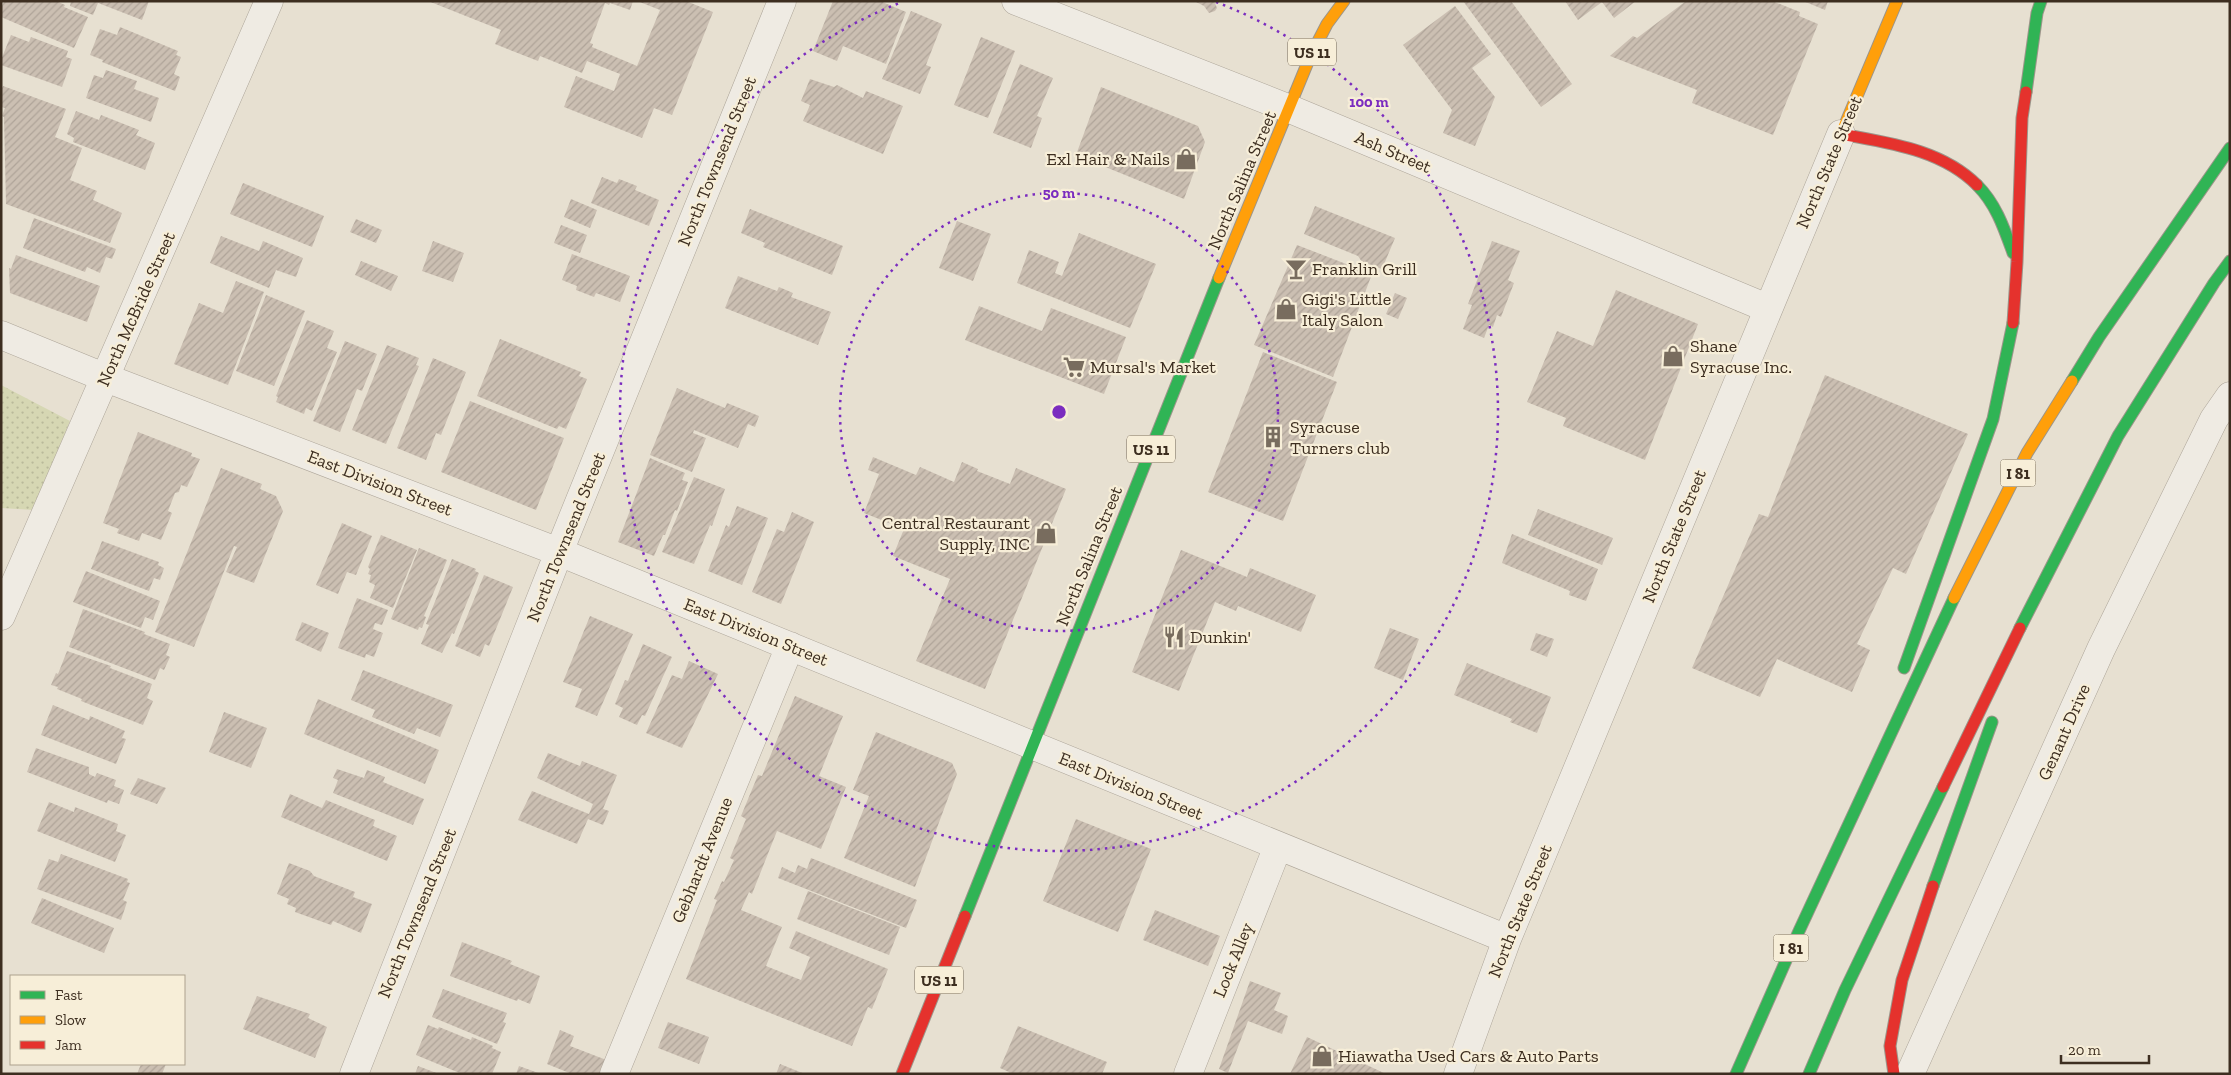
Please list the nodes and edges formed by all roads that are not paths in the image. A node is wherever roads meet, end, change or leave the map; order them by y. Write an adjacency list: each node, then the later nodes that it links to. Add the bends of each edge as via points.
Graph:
1 (269, 1): 14 (street, North McBride Street)
2 (782, 1): 16 (street, North Townsend Street)
3 (1016, 1): 7 (street, Ash Street)
4 (1344, 1): 7 (main road, North Salina Street / US 11, via 1327,24 1310,57)
5 (1897, 1): 8 (main road, North State Street)
6 (2041, 1): 11 (main road, via 2022,118)
7 (1290, 109): 12 (street, Ash Street); 24 (main road, North Salina Street / US 11)
8 (1841, 134): 11 (main road, via 1919,149 1969,176 1998,216); 12 (street, North State Street)
9 (2230, 148): 25 (main road, I 81, via 2099,337 2028,453 1942,623)
10 (2230, 261): 17 (main road, via 2118,436)
11 (2017, 262): 20 (main road, via 2012,332 1992,419)
12 (1767, 308): 27 (street, North State Street)
13 (1, 335): 14 (street, East Division Street)
14 (106, 378): 16 (street, East Division Street); 18 (street, North McBride Street)
15 (2230, 396): 36 (street, Genant Drive, via 2214,419 2101,649)
16 (559, 552): 19 (street, East Division Street); 28 (street, North Townsend Street)
17 (2040, 586): 21 (main road); 34 (main road, via 1845,990)
18 (1, 616)
19 (790, 646): 24 (street, East Division Street); 29 (street, Gebhardt Avenue)
20 (1900, 682)
21 (2004, 688)
22 (1893, 701): 25 (main road)
23 (1997, 707): 35 (main road, via 1902,980 1890,1046)
24 (1032, 746): 26 (street, East Division Street); 30 (main road, North Salina Street / US 11)
25 (1850, 823): 33 (main road, I 81)
26 (1278, 846): 27 (street, East Division Street); 31 (street, Lock Alley)
27 (1507, 940): 32 (street, North State Street)
28 (354, 1074)
29 (614, 1074)
30 (902, 1074)
31 (1188, 1074)
32 (1458, 1074)
33 (1736, 1074)
34 (1809, 1074)
35 (1894, 1074)
36 (1910, 1074)

